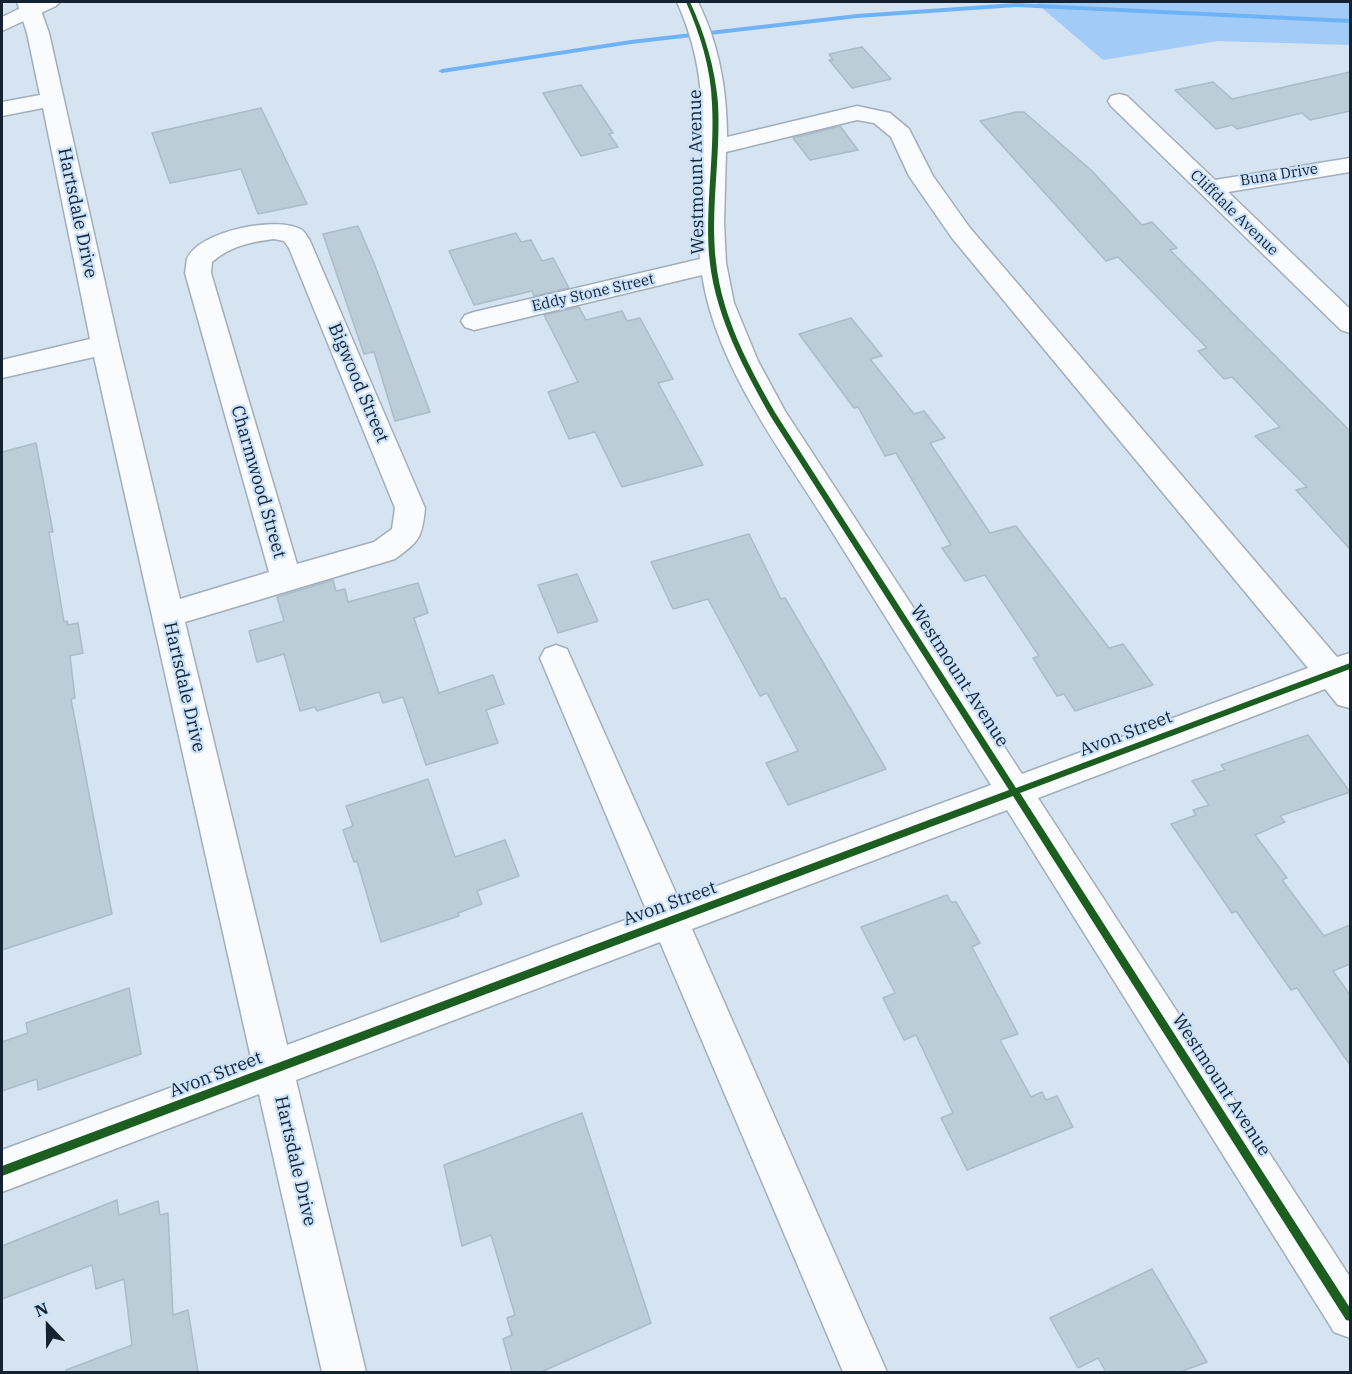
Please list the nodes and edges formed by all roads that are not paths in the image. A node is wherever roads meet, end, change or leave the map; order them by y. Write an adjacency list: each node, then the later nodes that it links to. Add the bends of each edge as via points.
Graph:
1 (689, 3): 6 (street, Westmount Avenue, via 708,61 715,103)
2 (27, 10): 3 (street, Hartsdale Drive, via 38,33)
3 (53, 99): 5 (street); 13 (street, Hartsdale Drive)
4 (1119, 101): 8 (street, Cliffdale Avenue)
5 (2, 109)
6 (713, 148): 10 (street, Westmount Avenue); 19 (street, via 828,117 857,113 882,118 901,134 921,176 961,233)
7 (1350, 165): 8 (street, Buna Drive)
8 (1208, 188): 12 (street, Cliffdale Avenue)
9 (200, 259): 15 (street, Bigwood Street, via 218,244 248,234 275,231 293,236 410,508); 16 (street, Charmwood Street, via 198,273)
10 (713, 264): 11 (street, Eddy Stone Street); 20 (street, Westmount Avenue, via 742,359 773,415)
11 (474, 321)
12 (1350, 324)
13 (105, 345): 14 (street); 17 (street, Hartsdale Drive)
14 (2, 369)
15 (407, 534): 16 (street, Charmwood Street, via 384,551)
16 (286, 579): 17 (street)
17 (167, 615): 22 (street, Hartsdale Drive)
18 (556, 658): 21 (street)
19 (1344, 678): 20 (street, Avon Street)
20 (1016, 792): 21 (street, Avon Street); 24 (street, Westmount Avenue)
21 (668, 921): 22 (street, Avon Street); 26 (street)
22 (274, 1069): 23 (street, Avon Street); 25 (street, Hartsdale Drive)
23 (2, 1171)
24 (1350, 1316)
25 (344, 1372)
26 (865, 1372)

